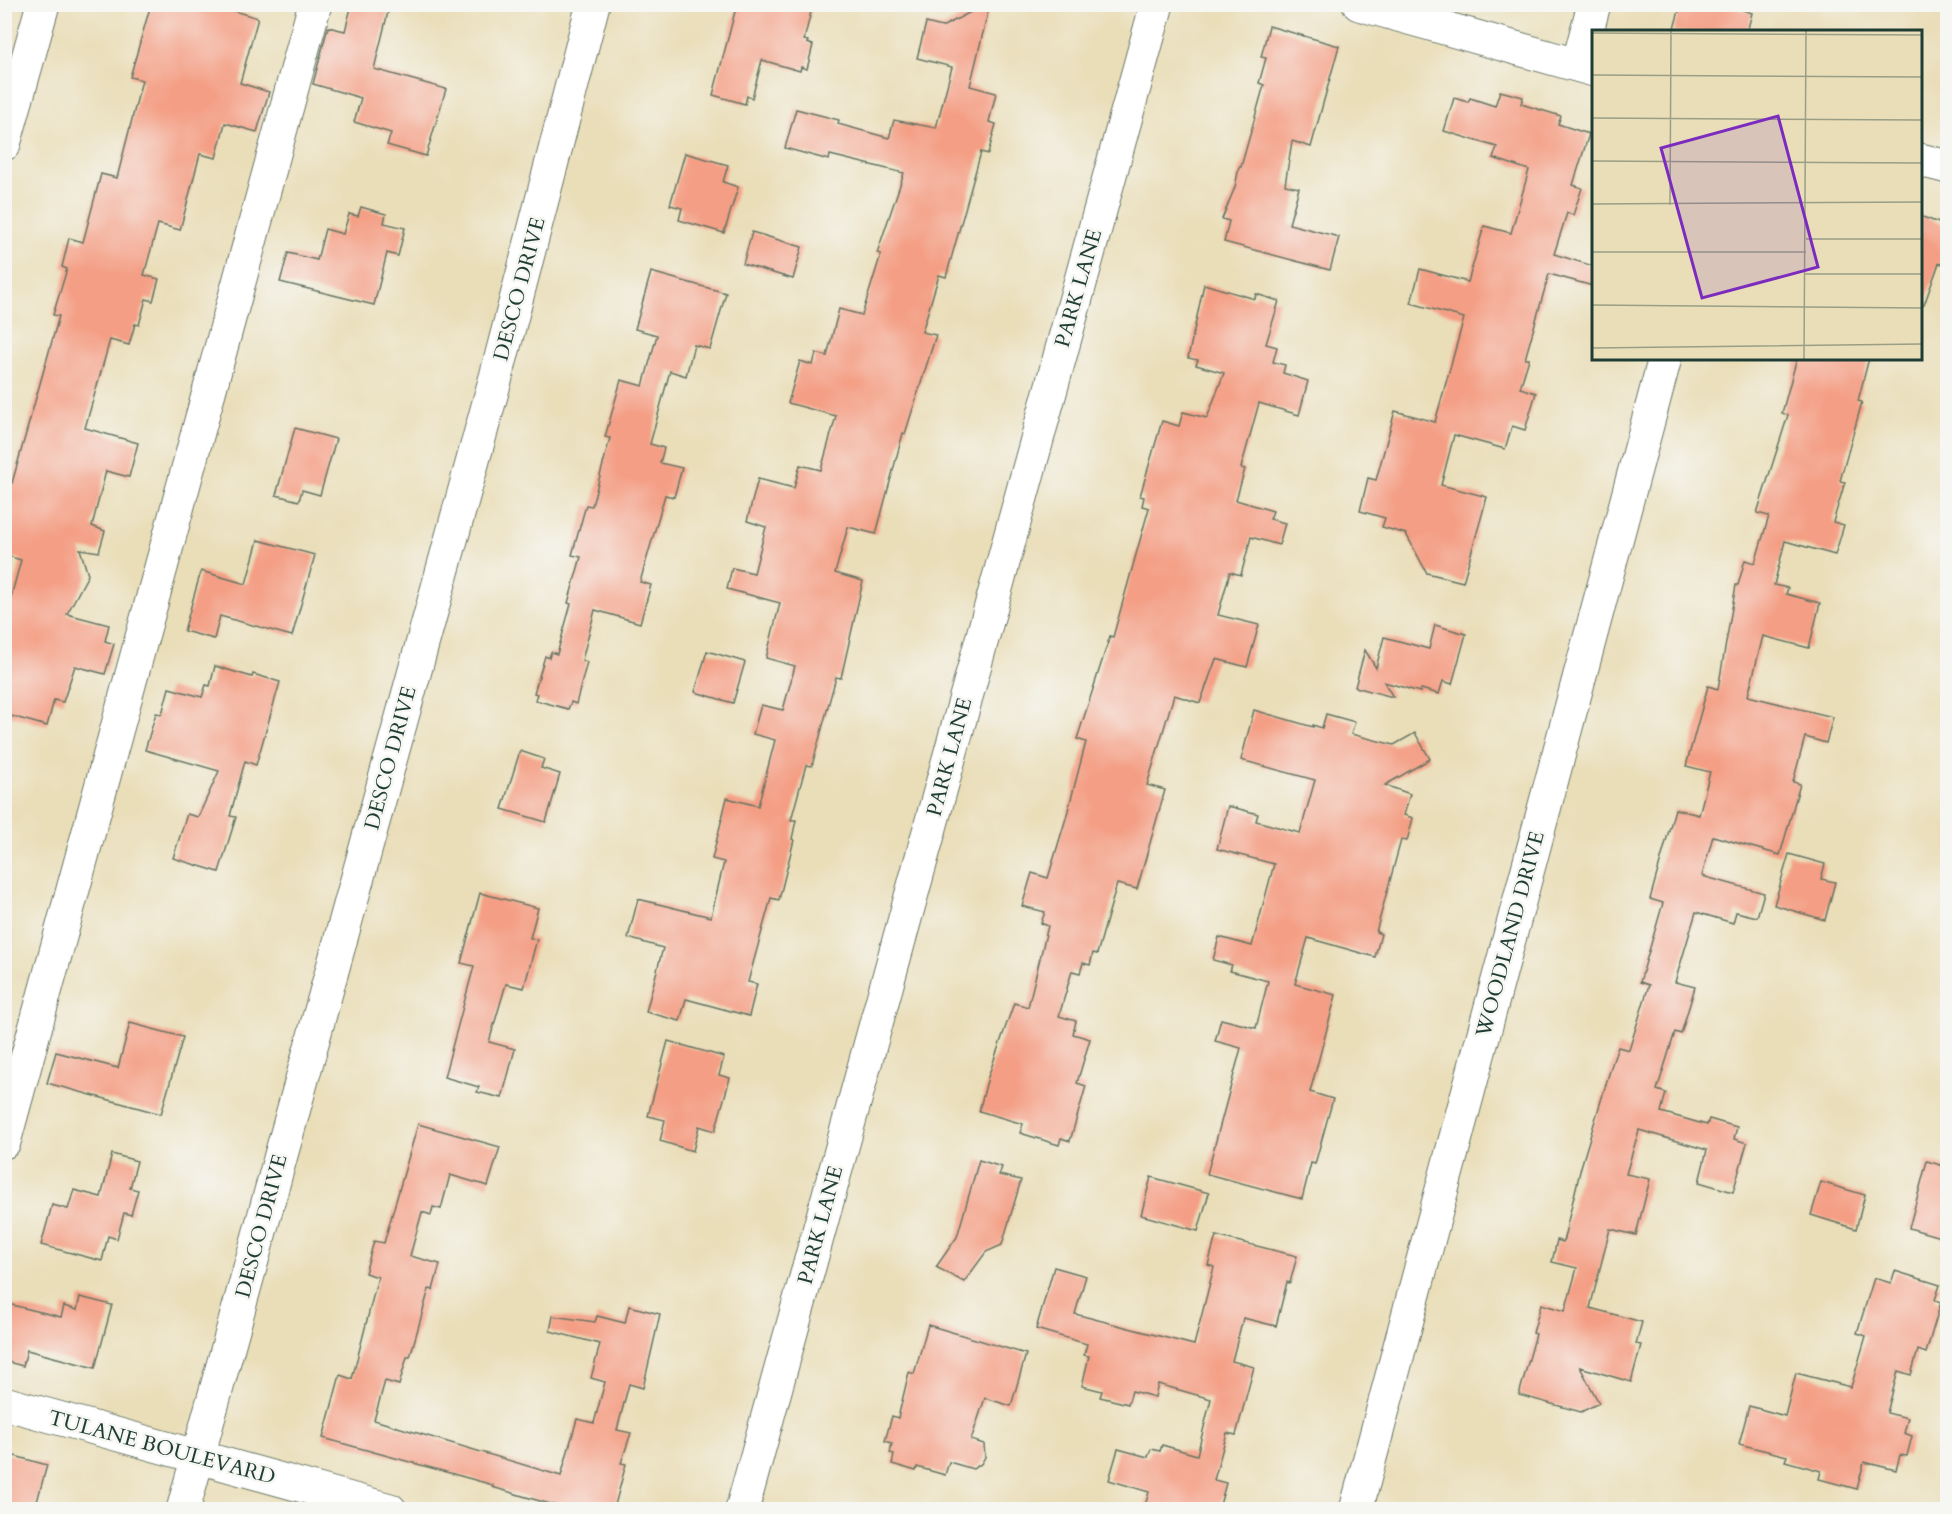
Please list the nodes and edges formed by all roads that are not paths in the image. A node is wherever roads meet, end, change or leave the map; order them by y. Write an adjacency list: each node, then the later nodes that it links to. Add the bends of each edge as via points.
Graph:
1 (43, 4): 8 (street)
2 (315, 4): 12 (street)
3 (593, 4): 14 (street, DESCO DRIVE, via 496,377)
4 (1157, 4): 17 (street, PARK LANE)
5 (1594, 4): 7 (street)
6 (1362, 5): 7 (street)
7 (1586, 67)
8 (4, 144)
9 (1922, 161): 10 (street)
10 (1947, 167)
11 (1664, 360): 18 (street, WOODLAND DRIVE)
12 (4, 1142)
13 (4, 1403): 14 (street, TULANE BOULEVARD)
14 (197, 1457): 15 (street, DESCO DRIVE); 16 (street, TULANE BOULEVARD)
15 (183, 1509)
16 (390, 1509)
17 (742, 1509)
18 (1356, 1509)

